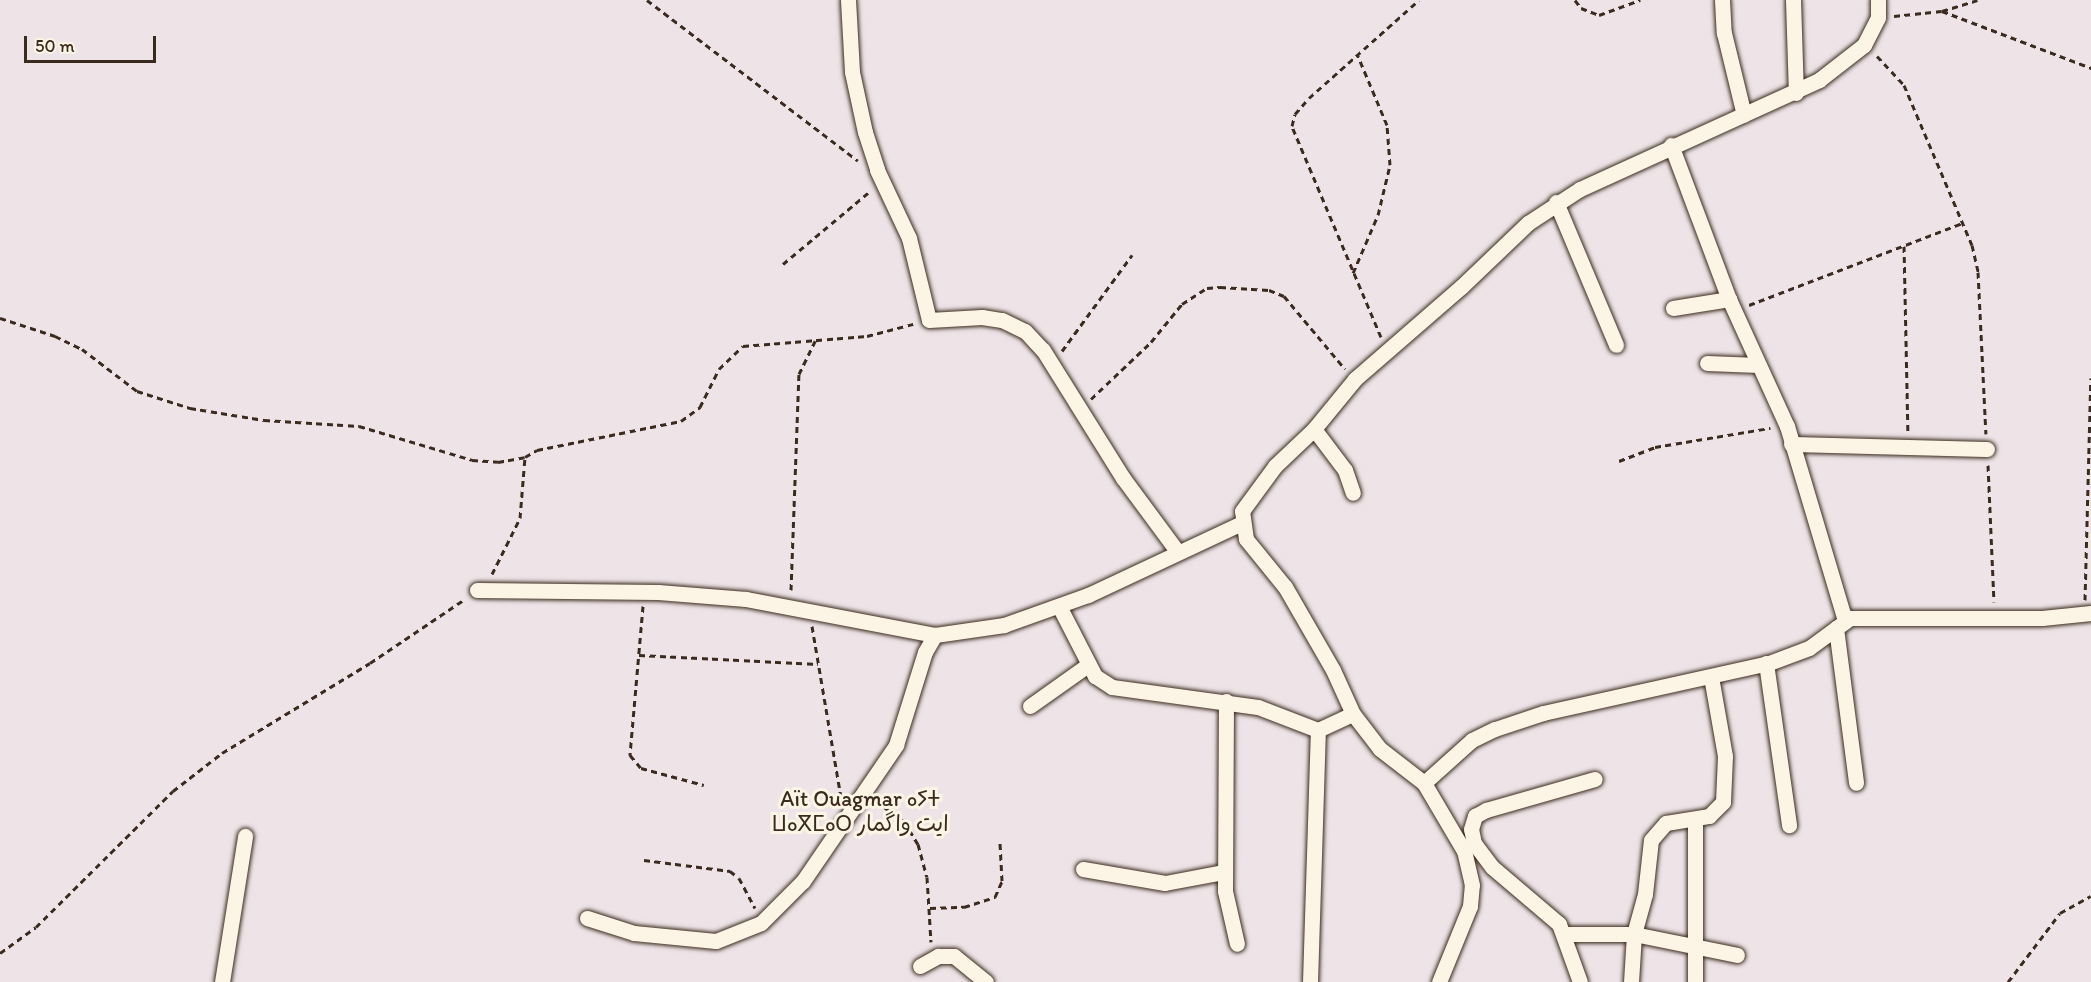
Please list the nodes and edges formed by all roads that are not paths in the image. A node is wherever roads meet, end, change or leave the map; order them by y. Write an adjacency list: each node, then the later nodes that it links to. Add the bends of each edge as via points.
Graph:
1 (848, 0): 19 (street, via 852,72 879,176 909,238 929,320 1002,320 1025,331 1052,364 1123,478)
2 (1722, 0): 6 (street, via 1724,33)
3 (1793, 0): 5 (street)
4 (1878, 0): 5 (street, via 1878,18 1864,45 1845,63)
5 (1796, 93): 6 (street)
6 (1744, 115): 7 (street)
7 (1671, 145): 8 (street); 9 (street)
8 (1556, 202): 11 (street); 14 (street, via 1355,379)
9 (1732, 305): 10 (street); 13 (street)
10 (1673, 308)
11 (1616, 345)
12 (1707, 363): 13 (street)
13 (1758, 365): 15 (street)
14 (1314, 429): 17 (street, via 1345,470); 18 (street, via 1275,466 1249,499 1242,511)
15 (1791, 444): 16 (street); 23 (street)
16 (1988, 450)
17 (1353, 493)
18 (1242, 524): 19 (street); 30 (street, via 1250,546 1285,587)
19 (1176, 551): 21 (street, via 1120,583)
20 (477, 590): 24 (street, via 644,592 747,599)
21 (1059, 606): 24 (street, via 1004,625); 26 (street)
22 (2088, 613): 23 (street, via 1994,619 1874,616)
23 (1840, 624): 25 (street, via 1809,648); 34 (street)
24 (935, 635): 40 (street, via 925,652 896,745 803,881 761,923 716,941 634,933)
25 (1766, 663): 27 (street); 36 (street)
26 (1089, 664): 28 (street, via 1095,675 1124,690); 29 (street)
27 (1711, 677): 33 (street, via 1543,713 1495,729 1472,740); 35 (street, via 1725,756 1725,790 1723,802 1715,812)
28 (1226, 700): 31 (street, via 1258,706); 39 (street)
29 (1030, 706)
30 (1353, 714): 31 (street); 33 (street, via 1380,749)
31 (1318, 730): 50 (street)
32 (1595, 779): 41 (street, via 1486,810 1475,816 1471,825 1474,843 1492,867 1547,911)
33 (1424, 783): 51 (street, via 1464,851 1472,885 1470,906)
34 (1856, 783)
35 (1695, 819): 42 (street, via 1666,823 1651,840 1645,894); 44 (street)
36 (1789, 825)
37 (244, 836): 48 (street)
38 (1083, 869): 39 (street, via 1165,883)
39 (1224, 872): 43 (street, via 1226,904)
40 (587, 918)
41 (1564, 934): 42 (street); 47 (street)
42 (1634, 934): 44 (street); 54 (street)
43 (1237, 944)
44 (1696, 950): 45 (street); 55 (street)
45 (1737, 955)
46 (926, 963): 49 (street, via 954,956)
47 (1574, 966): 52 (street); 53 (street)
48 (222, 982)
49 (986, 982)
50 (1310, 982)
51 (1440, 982)
52 (1580, 982)
53 (1587, 982)
54 (1631, 982)
55 (1695, 982)

